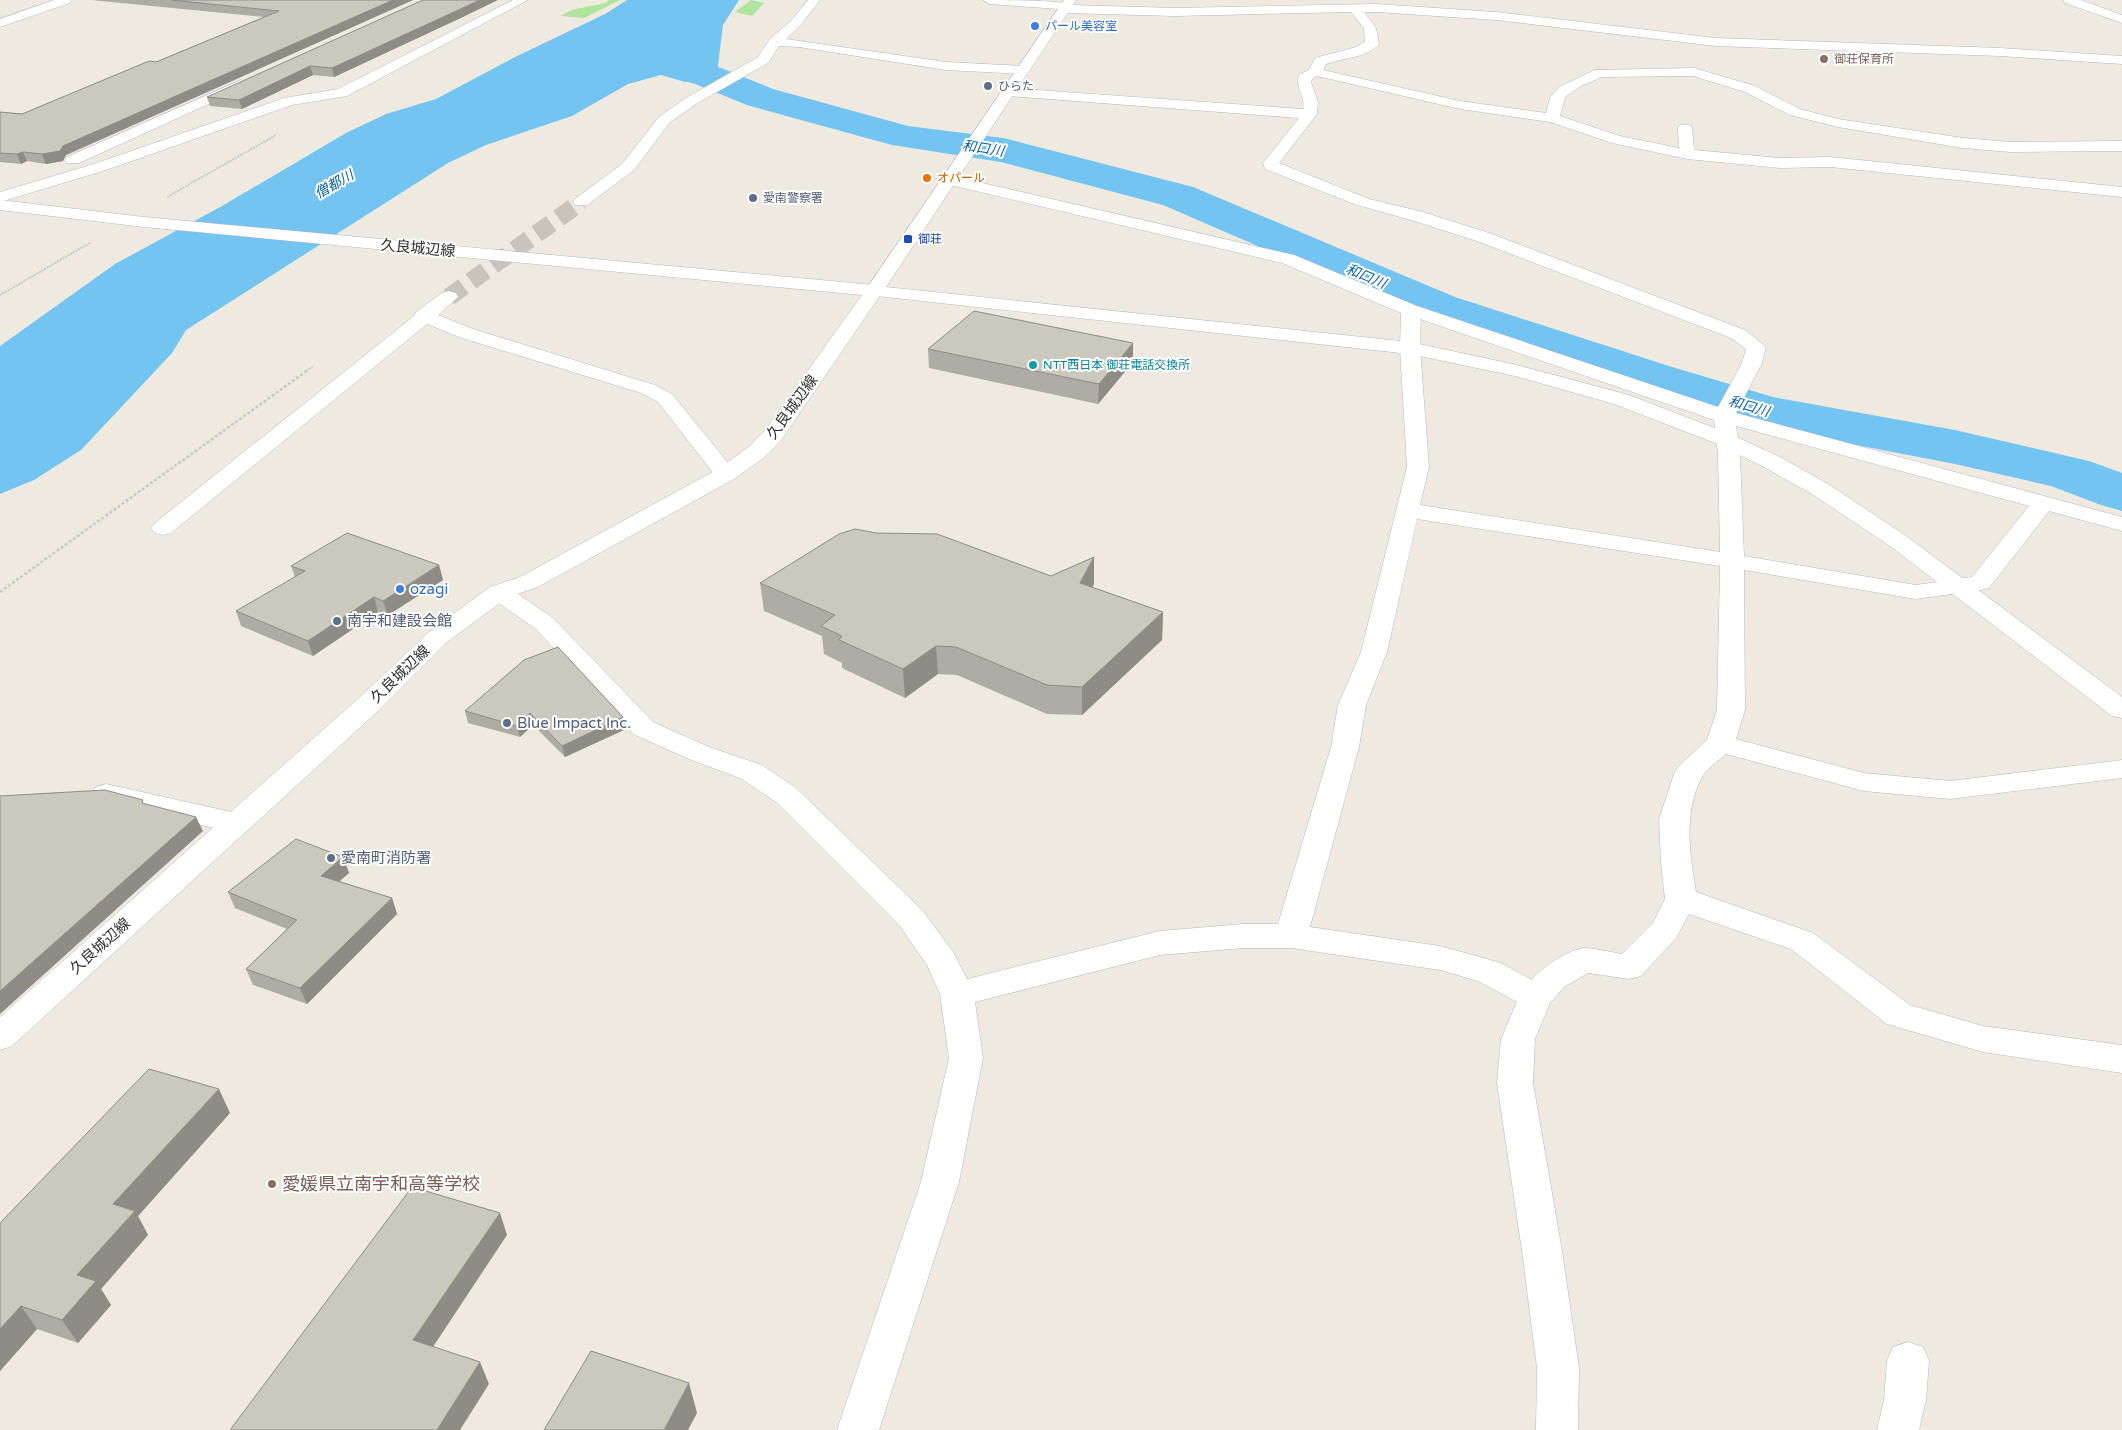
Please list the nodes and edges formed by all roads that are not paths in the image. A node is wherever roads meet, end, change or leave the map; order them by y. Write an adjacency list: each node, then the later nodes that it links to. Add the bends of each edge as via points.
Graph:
1 (66, 0): 9 (street)
2 (522, 0): 27 (street, via 342,93 289,101)
3 (814, 0): 10 (street)
4 (989, 0): 6 (street)
5 (2069, 0): 8 (street)
6 (1067, 5): 7 (street, via 1175,12); 16 (street)
7 (1355, 9): 11 (street, via 1496,16); 17 (street, via 1370,28 1372,44 1320,61)
8 (2122, 19)
9 (0, 23)
10 (775, 42): 16 (street, via 946,66); 28 (street, via 763,60 664,120 628,167)
11 (1716, 42): 12 (street); 14 (street)
12 (2062, 55): 13 (street); 15 (street)
13 (2122, 60)
14 (1701, 62): 21 (street, via 1590,76 1557,96); 23 (street, via 1795,112 1838,123 1963,144)
15 (2122, 65)
16 (1024, 70): 19 (street)
17 (1315, 72): 20 (street, via 1305,77 1303,84 1312,103); 21 (street, via 1460,105)
18 (253, 79): 27 (street, via 12,188)
19 (1008, 92): 20 (street); 25 (street)
20 (1310, 114): 34 (street, via 1277,153 1271,166 1363,202 1483,237 1738,334 1756,347)
21 (1552, 118): 24 (street, via 1617,140)
22 (1685, 128): 24 (street)
23 (2122, 146)
24 (1687, 154): 26 (street, via 1781,162 1830,162)
25 (948, 180): 29 (street); 31 (street, via 1288,259)
26 (2122, 192)
27 (2, 199): 29 (street, 久良城辺線, via 136,221)
28 (581, 202)
29 (874, 291): 33 (street); 35 (street, 久良城辺線, via 774,434 758,451)
30 (449, 297): 32 (street)
31 (1410, 310): 33 (street); 34 (street)
32 (423, 316): 35 (street, via 466,333 648,389 665,398); 39 (street)
33 (1410, 348): 34 (street, via 1492,363 1606,394 1675,417); 37 (street, via 1418,468)
34 (1729, 414): 36 (street); 40 (street); 41 (street, via 1819,488 1915,552)
35 (726, 474): 42 (street, 久良城辺線, via 529,582)
36 (2044, 502): 38 (street); 41 (street, via 1980,583)
37 (1407, 510): 40 (street); 49 (street, via 1374,652 1352,704 1345,748)
38 (2122, 524)
39 (162, 528)
40 (1732, 560): 41 (street, via 1916,592); 44 (street, via 1731,710)
41 (1960, 587): 43 (street)
42 (499, 592): 47 (street, 久良城辺線, via 438,637 369,704); 50 (street, via 545,624 643,728 699,754 752,772 786,795 911,918 941,960)
43 (2122, 710)
44 (1720, 744): 45 (street, via 1864,782 1950,790); 48 (street, via 1688,774 1674,819)
45 (2122, 769)
46 (84, 794): 47 (street, via 112,793)
47 (236, 823): 52 (street, 久良城辺線)
48 (1680, 899): 51 (street, via 1664,930 1629,967 1584,960 1552,978); 53 (street, via 1802,941 1899,1015 1984,1039)
49 (1291, 936): 50 (street, via 1243,936 1160,943); 51 (street, via 1440,958 1489,972)
50 (957, 994): 55 (street, via 966,1058 940,1182)
51 (1536, 997): 56 (street, via 1518,1039 1515,1083 1558,1368)
52 (0, 1038)
53 (2122, 1059)
54 (1908, 1361): 57 (street, via 1905,1400)
55 (858, 1430)
56 (1557, 1430)
57 (1898, 1430)

